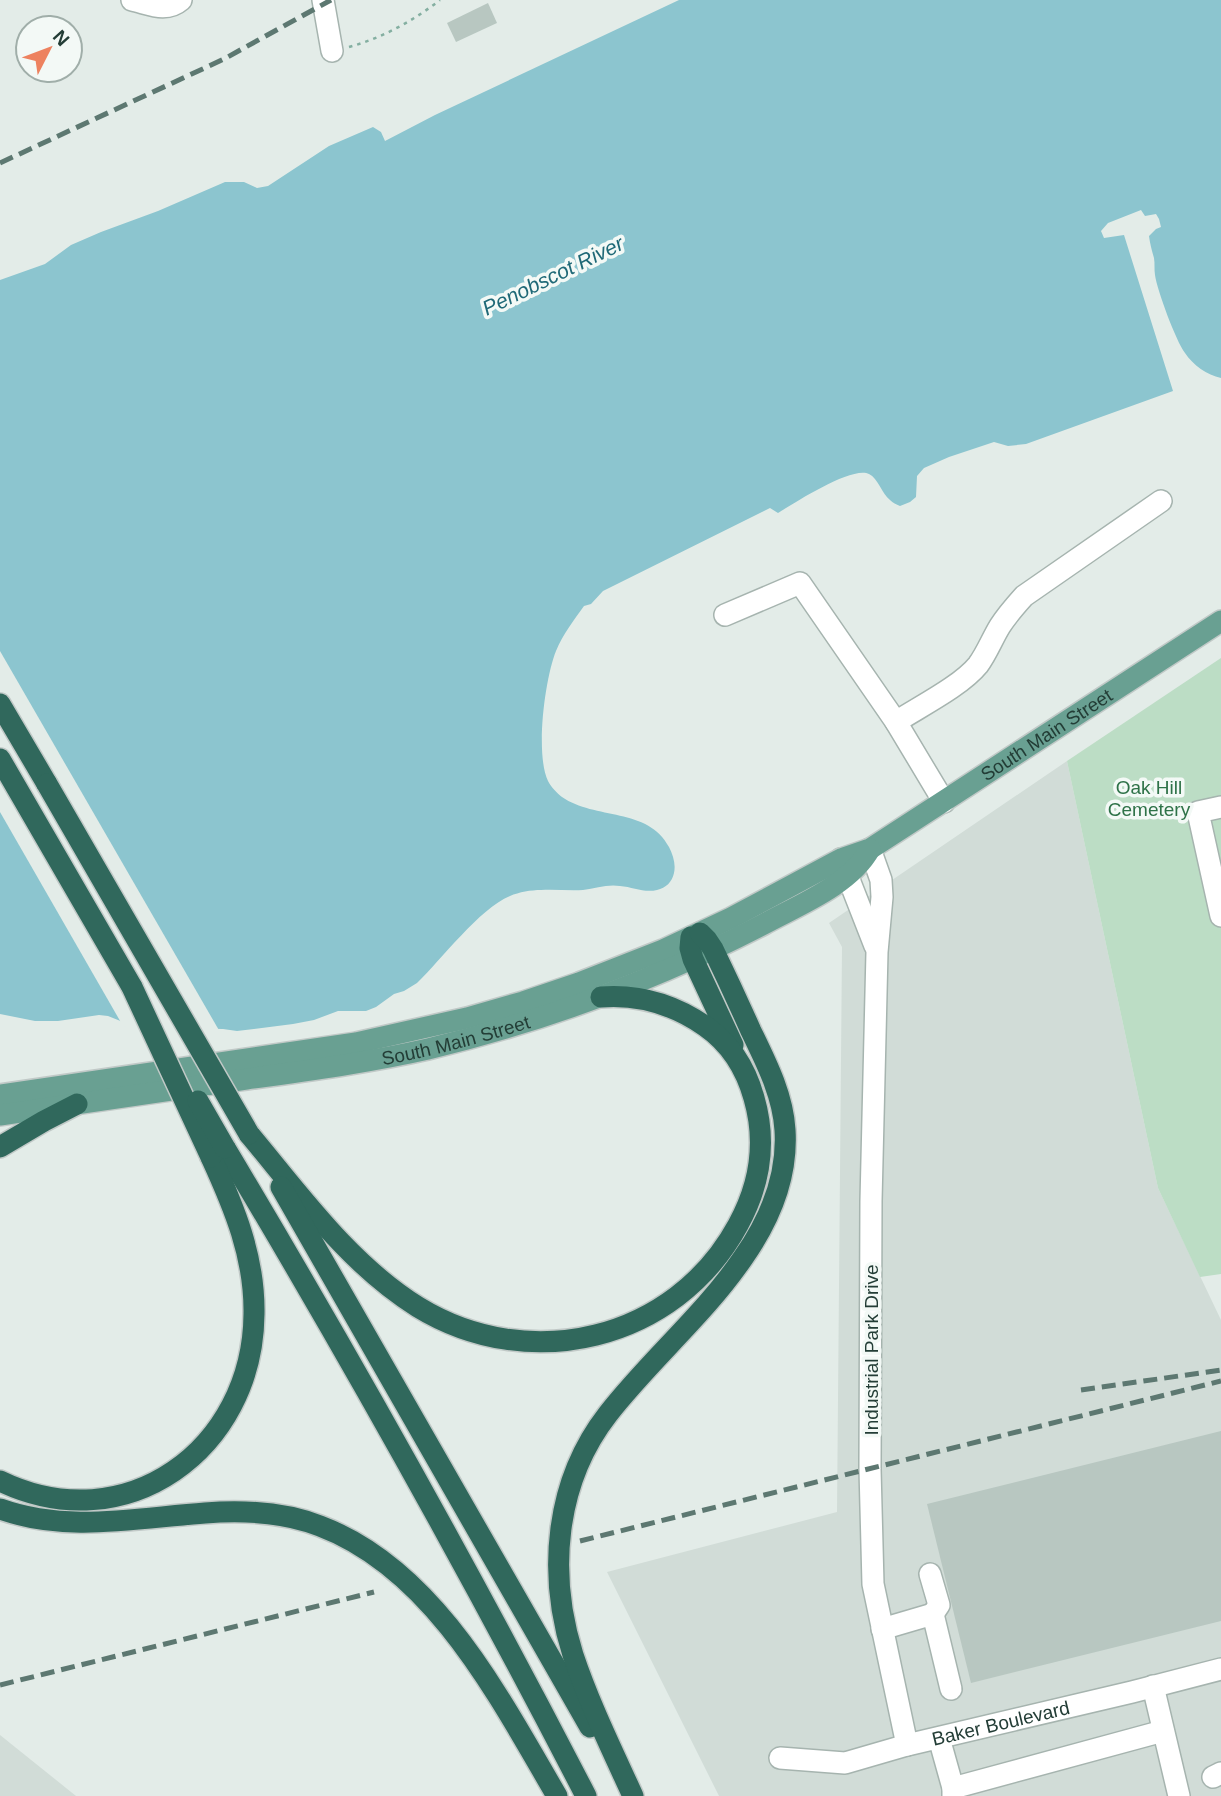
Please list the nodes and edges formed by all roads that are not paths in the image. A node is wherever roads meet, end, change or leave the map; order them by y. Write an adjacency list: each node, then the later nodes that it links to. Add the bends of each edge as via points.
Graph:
1 (132, 0): 2 (street, via 165,8)
2 (181, 0)
3 (323, 0): 4 (street)
4 (332, 51)
5 (1161, 501): 9 (street, via 1024,596 979,664)
6 (725, 615): 9 (street, via 800,583)
7 (1221, 621): 11 (main road, South Main Street)
8 (0, 704): 23 (highway, bridge)
9 (896, 722): 11 (street)
10 (0, 759): 25 (highway, bridge, via 132,987)
11 (944, 802): 13 (main road, South Main Street)
12 (1221, 807): 15 (street, via 1198,812)
13 (870, 849): 14 (main road, South Main Street, via 860,864); 17 (street, Industrial Park Drive, via 881,880)
14 (844, 867): 16 (main road, South Main Street, via 807,901); 17 (street, Industrial Park Drive)
15 (1221, 916)
16 (699, 945): 18 (main road, South Main Street); 19 (highway); 20 (main road, South Main Street, via 429,1028 327,1048); 41 (highway, via 766,1063 780,1102 785,1144 779,1187 737,1267 596,1430 565,1504 559,1567 573,1653)
17 (877, 952): 30 (street, Industrial Park Drive, via 870,1468 873,1584)
18 (601, 997): 19 (highway, via 637,998 685,1014 724,1042); 21 (main road, South Main Street, via 427,1049)
19 (744, 1069): 23 (highway, via 759,1116 761,1162 749,1203 729,1241 702,1275 658,1309 619,1328 574,1340 532,1342 494,1337 420,1308 359,1261)
20 (0, 1095)
21 (77, 1104): 22 (main road, South Main Street); 24 (highway)
22 (0, 1115)
23 (249, 1134): 41 (highway)
24 (0, 1147)
25 (218, 1152): 26 (highway, via 245,1241 254,1303 248,1366 225,1419 177,1469 115,1496 62,1500); 40 (highway, via 296,1268 409,1466)
26 (0, 1481)
27 (0, 1509): 39 (highway, via 30,1518 78,1523 253,1513 303,1520 350,1539 405,1581 454,1634)
28 (930, 1574): 29 (street, via 939,1605)
29 (933, 1614): 30 (street); 33 (street)
30 (882, 1629): 36 (street, Industrial Park Drive)
31 (1221, 1669): 32 (street, Baker Boulevard)
32 (1153, 1686): 34 (street); 35 (street, Baker Boulevard)
33 (951, 1689)
34 (1163, 1731): 38 (street); 42 (street)
35 (939, 1738): 36 (street, Baker Boulevard); 38 (street)
36 (907, 1745): 37 (street, Baker Boulevard, via 845,1763)
37 (780, 1758)
38 (953, 1792)
39 (557, 1796)
40 (586, 1796)
41 (631, 1796)
42 (1179, 1796)

